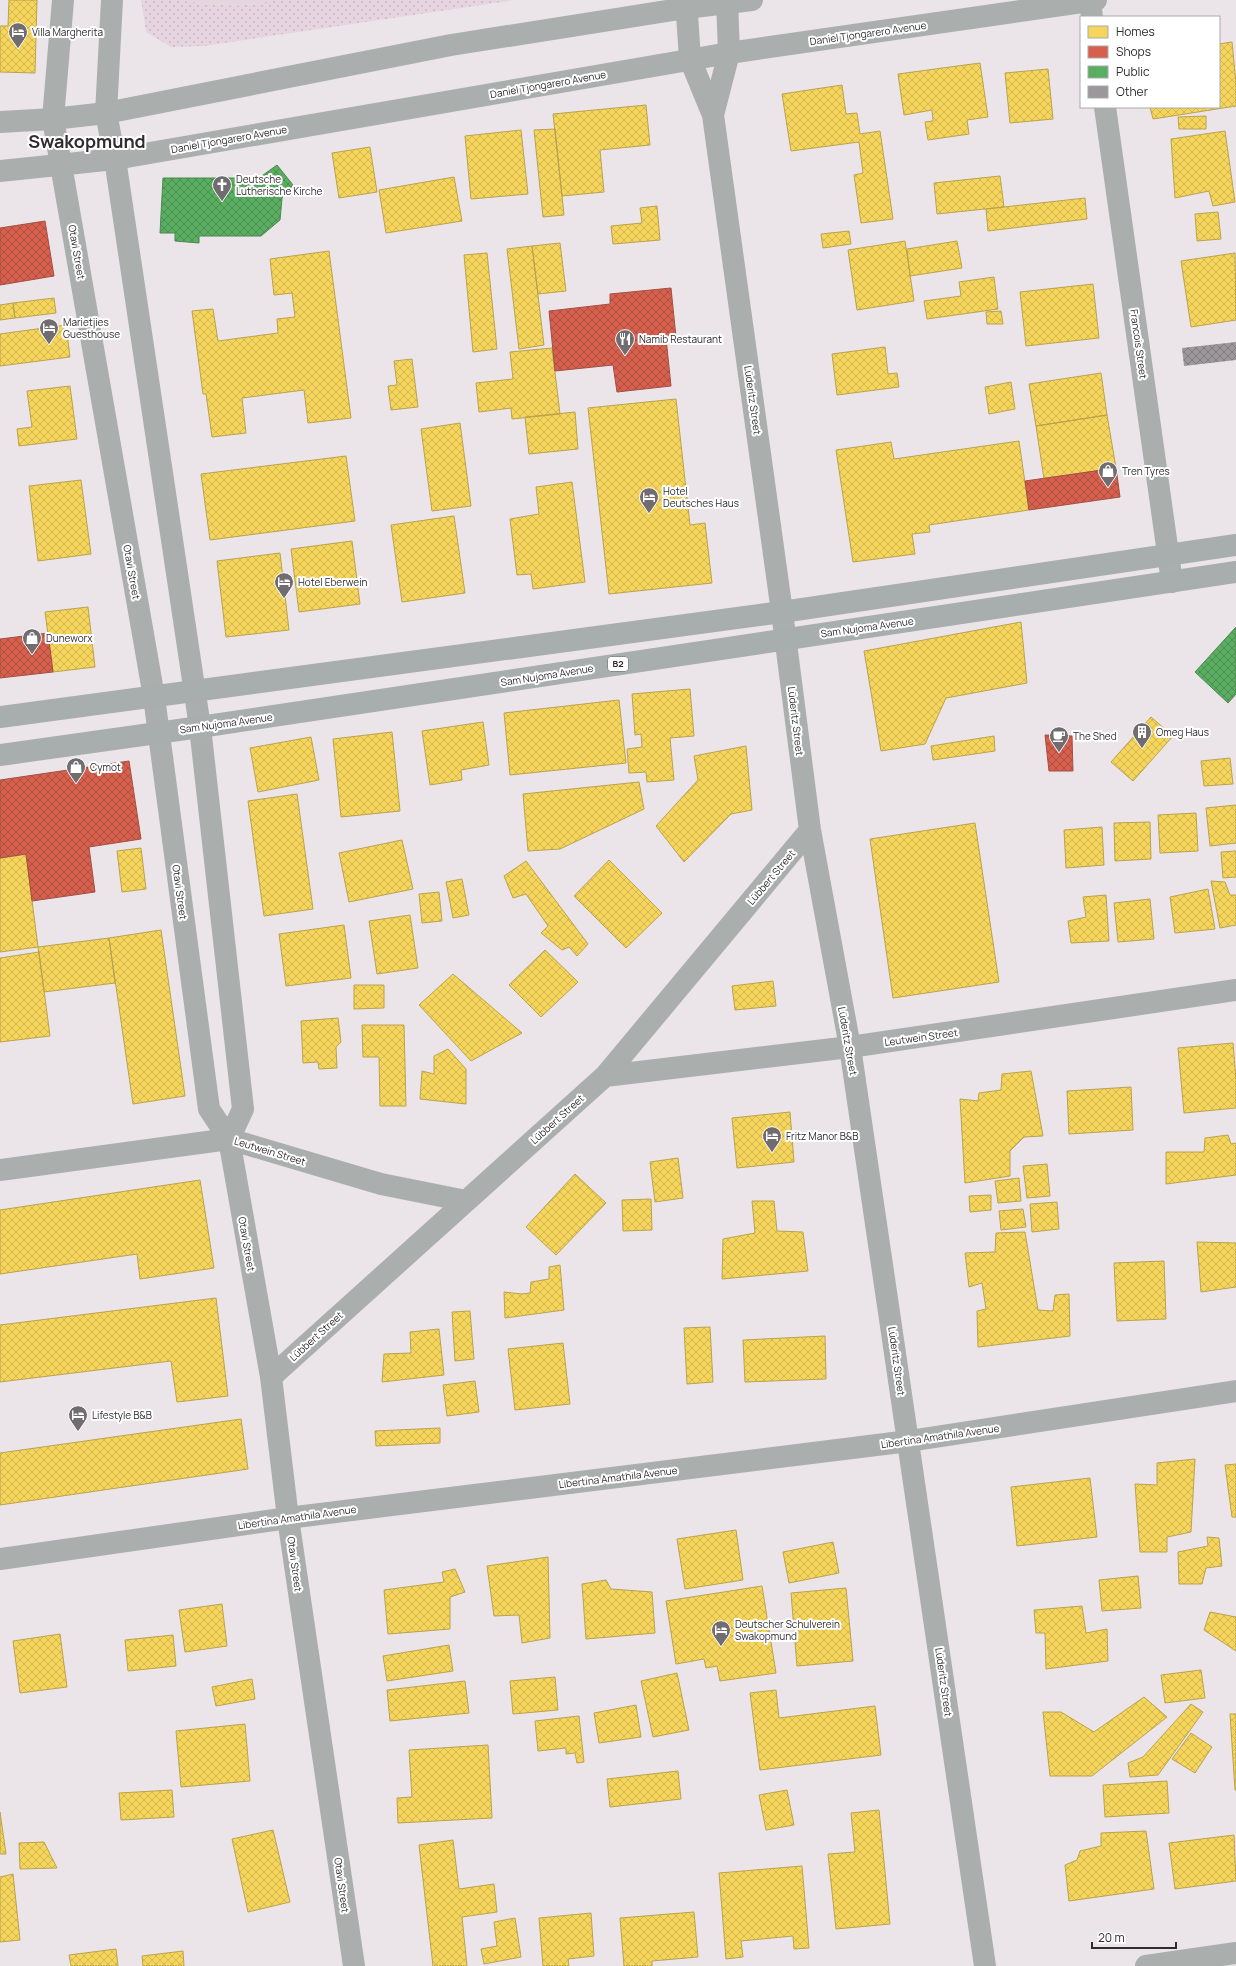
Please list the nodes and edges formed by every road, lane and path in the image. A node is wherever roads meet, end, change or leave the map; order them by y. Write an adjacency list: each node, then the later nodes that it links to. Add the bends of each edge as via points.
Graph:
1 (63, 0): 12 (street, Otavi Street)
2 (112, 0): 10 (street)
3 (752, 0): 4 (street)
4 (727, 2): 5 (street); 7 (street, Lüderitz Street)
5 (686, 4): 8 (street, Lüderitz Street); 10 (street, via 451,44)
6 (1092, 5): 7 (street, Daniel Tjongarero Avenue)
7 (729, 53): 8 (street, Daniel Tjongarero Avenue); 11 (street, Lüderitz Street)
8 (690, 60): 11 (street, Lüderitz Street); 14 (street, Daniel Tjongarero Avenue)
9 (1105, 108): 18 (street, Francois Street)
10 (106, 113): 12 (street); 14 (street)
11 (713, 115): 21 (street, Lüderitz Street)
12 (53, 119): 13 (street); 15 (street, Otavi Street)
13 (0, 122)
14 (115, 159): 15 (street, Daniel Tjongarero Avenue); 23 (street)
15 (62, 164): 16 (street, Daniel Tjongarero Avenue); 24 (street, Otavi Street)
16 (0, 171)
17 (1236, 545): 18 (highway)
18 (1169, 555): 20 (street, Francois Street); 21 (highway)
19 (1236, 572): 20 (highway, Sam Nujoma Avenue / B2)
20 (1172, 582): 22 (highway, Sam Nujoma Avenue / B2)
21 (782, 612): 22 (street, Lüderitz Street); 23 (highway)
22 (785, 639): 26 (highway, Sam Nujoma Avenue / B2); 29 (street, Lüderitz Street)
23 (194, 691): 24 (highway); 26 (street)
24 (154, 697): 25 (highway); 27 (street, Otavi Street)
25 (0, 717)
26 (200, 727): 27 (highway, Sam Nujoma Avenue / B2); 33 (street, via 243,1109)
27 (159, 732): 28 (highway, Sam Nujoma Avenue / B2); 33 (street, Otavi Street, via 209,1109)
28 (0, 755)
29 (810, 830): 31 (street, Lüderitz Street); 32 (street, Lübbert Street)
30 (1236, 990): 31 (street, Leutwein Street)
31 (850, 1047): 32 (street, Leutwein Street); 38 (street, Lüderitz Street)
32 (605, 1076): 35 (street, Lübbert Street)
33 (229, 1139): 34 (street, Leutwein Street); 35 (street, Leutwein Street, via 381,1184); 36 (street, Otavi Street)
34 (0, 1170)
35 (466, 1201): 36 (street, Lübbert Street)
36 (271, 1377): 39 (street, Otavi Street)
37 (1236, 1391): 38 (street, Libertina Amathila Avenue)
38 (909, 1442): 39 (street, Libertina Amathila Avenue); 43 (street, Lüderitz Street)
39 (288, 1518): 40 (street, Libertina Amathila Avenue); 42 (street, Otavi Street)
40 (0, 1559)
41 (1236, 1953): 44 (street)
42 (354, 1966)
43 (985, 1966)
44 (1146, 1966)

